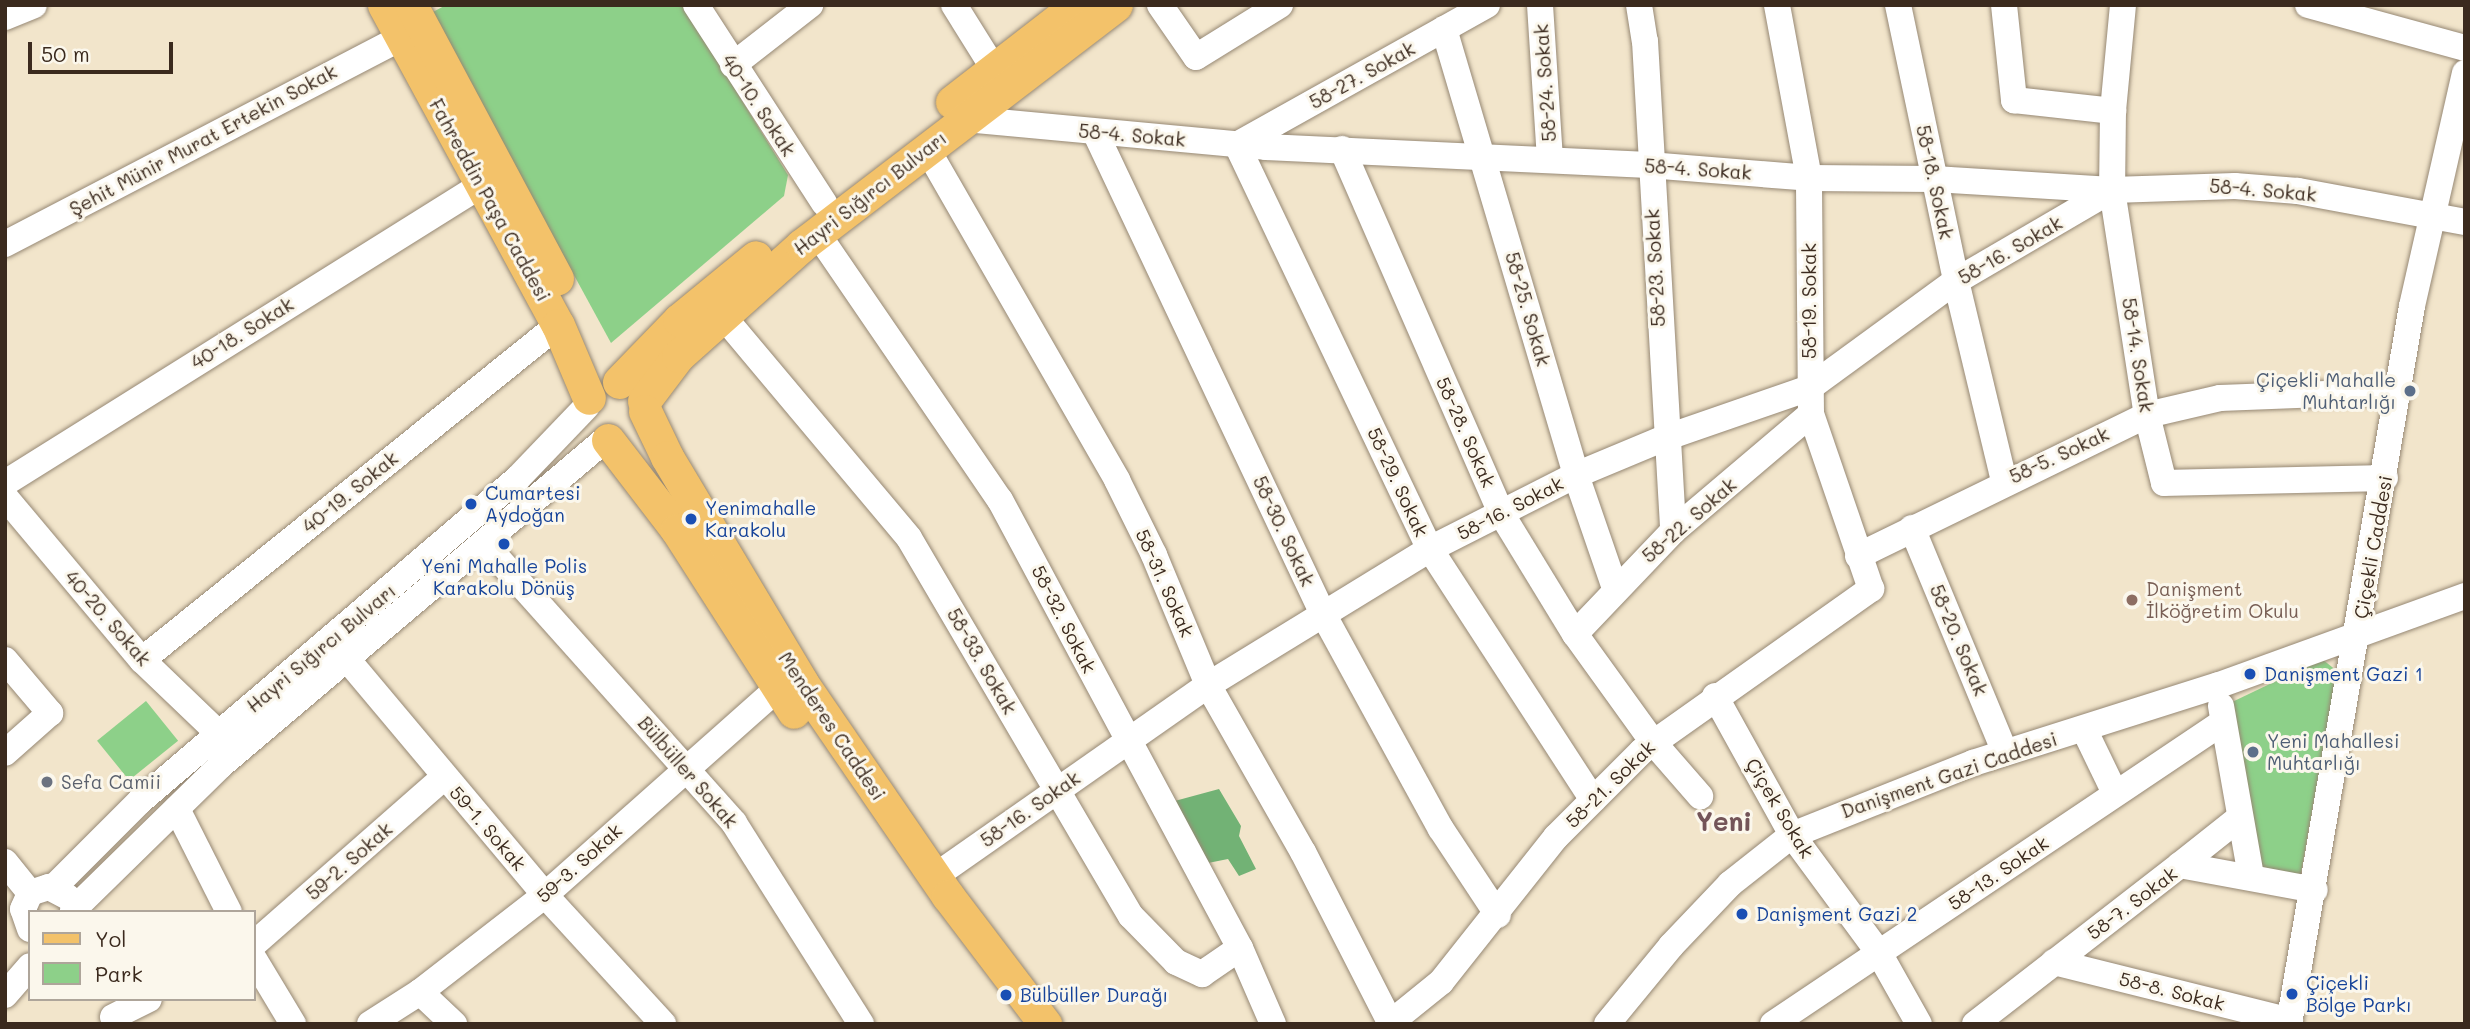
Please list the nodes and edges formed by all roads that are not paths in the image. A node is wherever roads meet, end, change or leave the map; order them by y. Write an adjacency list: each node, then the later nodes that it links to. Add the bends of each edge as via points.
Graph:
1 (34, 5): 19 (street)
2 (384, 5): 21 (main road, Fahreddin Paşa Caddesi)
3 (411, 5): 48 (main road, Fahreddin Paşa Caddesi)
4 (696, 5): 23 (street, 40-10. Sokak)
5 (810, 5): 23 (street)
6 (954, 5): 24 (street)
7 (1077, 5): 24 (main road, Hayri Sığırcı Bulvarı)
8 (1116, 5): 27 (main road, Hayri Sığırcı Bulvarı)
9 (1160, 5): 10 (street, via 1196,57)
10 (1280, 5)
11 (1487, 5): 20 (street, 58-27. Sokak)
12 (1540, 5): 33 (street, 58-24. Sokak)
13 (1639, 5): 34 (street, 58-23. Sokak, via 1645,41)
14 (1777, 5): 35 (street, 58-19. Sokak)
15 (1898, 5): 36 (street, 58-18. Sokak)
16 (2004, 5): 26 (street, via 2014,100)
17 (2123, 5): 26 (street, 58-14. Sokak)
18 (2308, 5): 22 (street)
19 (5, 17)
20 (1444, 29): 29 (street, 58-27. Sokak); 32 (street, 58-25. Sokak)
21 (402, 37): 37 (main road, Fahreddin Paşa Caddesi); 43 (street, Şehit Münir Murat Ertekin Sokak)
22 (2465, 48)
23 (733, 65): 39 (street, 40-10. Sokak)
24 (994, 69): 39 (main road, Hayri Sığırcı Bulvarı)
25 (2465, 73): 40 (street, Çiçekli Caddesi)
26 (2113, 111): 38 (street, 58-14. Sokak)
27 (965, 119): 28 (street, 58-4. Sokak); 30 (main road, Hayri Sığırcı Bulvarı)
28 (1096, 132): 29 (street, 58-4. Sokak); 67 (street, 58-30. Sokak)
29 (1237, 145): 31 (street, 58-4. Sokak); 62 (street, 58-29. Sokak)
30 (927, 149): 42 (main road, Hayri Sığırcı Bulvarı); 74 (street, 58-31. Sokak, via 1116,480 1154,555)
31 (1342, 149): 32 (street, 58-4. Sokak); 58 (street, 58-28. Sokak)
32 (1484, 156): 33 (street, 58-4. Sokak); 53 (street, 58-25. Sokak)
33 (1550, 160): 34 (street, 58-4. Sokak)
34 (1649, 165): 35 (street, 58-4. Sokak); 51 (street, 58-23. Sokak)
35 (1809, 177): 36 (street, 58-4. Sokak); 49 (street, 58-19. Sokak)
36 (1934, 179): 38 (street, 58-4. Sokak); 44 (street, 58-18. Sokak)
37 (480, 186): 46 (main road, Fahreddin Paşa Caddesi); 56 (street, 40-18. Sokak)
38 (2112, 190): 40 (street, 58-4. Sokak, via 2248,187 2298,191); 44 (street, 58-16. Sokak); 50 (street, 58-14. Sokak)
39 (824, 203): 48 (main road, Hayri Sığırcı Bulvarı, via 699,303)
40 (2429, 217): 41 (street, 58-4. Sokak); 47 (street, Çiçekli Caddesi)
41 (2465, 222)
42 (818, 236): 45 (main road, Hayri Sığırcı Bulvarı); 80 (street, 58-32. Sokak, via 1000,500)
43 (5, 244)
44 (1956, 281): 49 (street, 58-16. Sokak); 55 (street, 58-18. Sokak)
45 (722, 315): 48 (main road, Hayri Sığırcı Bulvarı, via 666,369); 86 (street, 58-33. Sokak, via 909,538 986,663)
46 (558, 325): 48 (main road, Fahreddin Paşa Caddesi); 72 (street, 40-19. Sokak)
47 (2399, 391): 50 (street, 58-5. Sokak, via 2220,398); 54 (street, Çiçekli Caddesi)
48 (616, 397): 52 (main road, Menderes Caddesi, via 589,424); 52 (main road, via 641,426 631,437); 79 (street, Hayri Sığırcı Bulvarı); 96 (main road, Menderes Caddesi, via 672,467 802,683)
49 (1810, 401): 51 (street, 58-16. Sokak); 60 (street, 58-22. Sokak); 63 (street, 58-19. Sokak)
50 (2147, 415): 54 (street, 58-14. Sokak, via 2164,483); 55 (street, 58-5. Sokak)
51 (1665, 438): 53 (street, 58-16. Sokak); 60 (street, 58-23. Sokak)
52 (607, 439): 61 (street, Hayri Sığırcı Bulvarı); 75 (main road, Menderes Caddesi, via 677,530)
53 (1576, 475): 58 (street, 58-16. Sokak); 64 (street, 58-25. Sokak)
54 (2385, 478): 68 (street, Çiçekli Caddesi)
55 (2004, 481): 59 (street, 58-5. Sokak)
56 (5, 483)
57 (5, 497): 72 (street, 40-20. Sokak)
58 (1502, 513): 62 (street, 58-16. Sokak); 69 (street, 58-28. Sokak)
59 (1912, 528): 63 (street, 58-5. Sokak); 83 (street, 58-20. Sokak)
60 (1673, 531): 64 (street, 58-22. Sokak)
61 (484, 543): 70 (street, Hayri Sığırcı Bulvarı); 84 (street, Bülbüller Sokak)
62 (1430, 549): 67 (street, 58-16. Sokak); 89 (street, 58-29. Sokak)
63 (1858, 556): 65 (street, 58-19. Sokak)
64 (1615, 588): 69 (street, 58-22. Sokak)
65 (1871, 589): 76 (street, 58-21. Sokak)
66 (2465, 596): 68 (street, Danişment Gazi Caddesi)
67 (1322, 612): 74 (street, 58-16. Sokak); 104 (street, 58-30. Sokak, via 1441,829)
68 (2358, 631): 73 (street, Danişment Gazi Caddesi); 97 (street, Çiçekli Caddesi)
69 (1575, 634): 81 (street, 58-28. Sokak)
70 (347, 659): 85 (street, 59-1. Sokak); 90 (street, Hayri Sığırcı Bulvarı, via 221,765)
71 (5, 660): 82 (street, via 50,713)
72 (142, 660): 79 (street, 40-20. Sokak)
73 (2219, 684): 77 (street); 78 (street, Danişment Gazi Caddesi)
74 (1208, 685): 80 (street, 58-16. Sokak); 125 (street, 58-31. Sokak, via 1303,852)
75 (778, 688): 84 (street, 59-3. Sokak); 122 (main road, Menderes Caddesi)
76 (1715, 696): 81 (street, 58-21. Sokak); 92 (street, Çiçek Sokak)
77 (2223, 722): 87 (street, 58-13. Sokak); 91 (street)
78 (2084, 729): 83 (street, Danişment Gazi Caddesi); 87 (street)
79 (218, 733): 99 (street, Hayri Sığırcı Bulvarı)
80 (1126, 742): 86 (street, 58-16. Sokak); 107 (street, 58-32. Sokak)
81 (1653, 742): 88 (street, 58-28. Sokak); 89 (street, 58-21. Sokak)
82 (5, 753)
83 (2005, 753): 92 (street, Danişment Gazi Caddesi)
84 (686, 767): 98 (street, 59-3. Sokak); 121 (street, Bülbüller Sokak, via 734,823)
85 (444, 777): 98 (street, 59-1. Sokak); 106 (street, 59-2. Sokak)
86 (1056, 792): 96 (street, 58-16. Sokak); 107 (street, 58-33. Sokak, via 1131,916 1176,962 1202,974)
87 (2115, 793): 108 (street, 58-13. Sokak)
88 (1700, 796)
89 (1592, 800): 104 (street, 58-21. Sokak, via 1556,837)
90 (177, 809): 101 (street, Hayri Sığırcı Bulvarı); 102 (street)
91 (2238, 819): 94 (street); 95 (street)
92 (1792, 835): 108 (street, Çiçek Sokak); 126 (street, Danişment Gazi Caddesi, via 1730,884)
93 (5, 862): 99 (street)
94 (2180, 864): 95 (street, 58-7. Sokak); 109 (street, 58-7. Sokak)
95 (2251, 876): 97 (street, 58-7. Sokak)
96 (934, 877): 123 (main road, Menderes Caddesi)
97 (2315, 890): 116 (street, Çiçekli Caddesi)
98 (545, 895): 112 (street, 59-3. Sokak); 120 (street, 59-1. Sokak)
99 (34, 906): 100 (street, via 68,897)
100 (72, 910)
101 (73, 910)
102 (228, 910)
103 (28, 912): 105 (street, Hayri Sığırcı Bulvarı)
104 (1498, 915): 125 (street, 58-21. Sokak, via 1441,982)
105 (5, 935)
106 (256, 942)
107 (1240, 948): 124 (street, 58-32. Sokak)
108 (1879, 953): 127 (street, 58-13. Sokak); 128 (street, Çiçek Sokak)
109 (2054, 962): 116 (street, 58-8. Sokak); 129 (street, 58-7. Sokak)
110 (256, 963): 117 (street)
111 (28, 969): 113 (street)
112 (420, 992): 118 (street, 59-3. Sokak); 119 (street)
113 (5, 995)
114 (144, 1001): 115 (street)
115 (111, 1013)
116 (2290, 1022)
117 (293, 1024)
118 (370, 1024)
119 (454, 1024)
120 (663, 1024)
121 (861, 1024)
122 (1016, 1024)
123 (1045, 1024)
124 (1273, 1024)
125 (1390, 1024)
126 (1607, 1024)
127 (1773, 1024)
128 (1919, 1024)
129 (1975, 1024)

